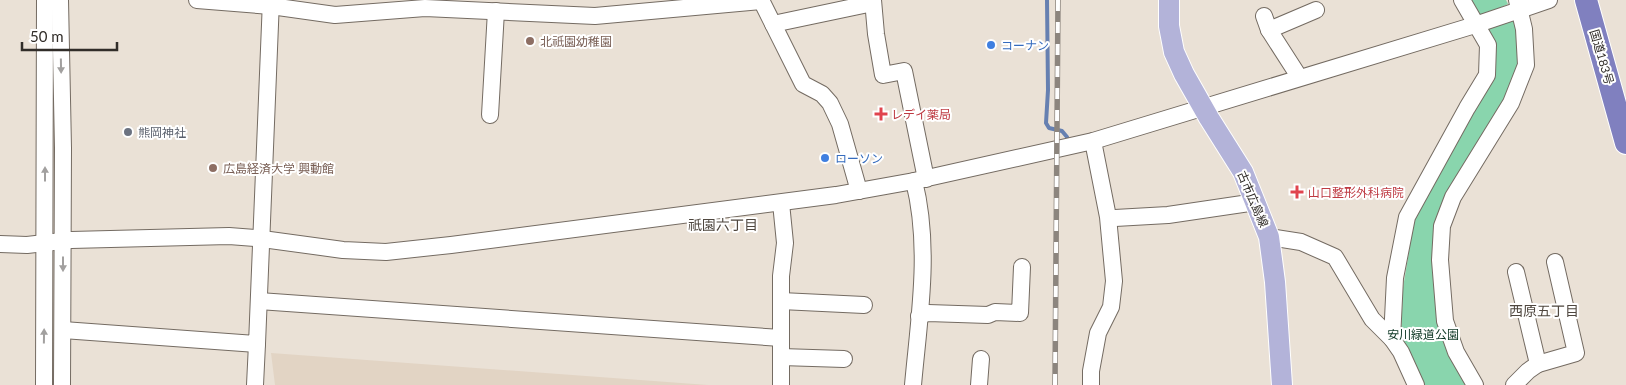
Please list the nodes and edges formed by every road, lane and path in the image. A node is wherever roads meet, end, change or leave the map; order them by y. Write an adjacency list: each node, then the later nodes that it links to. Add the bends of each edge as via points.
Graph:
1 (45, 0): 31 (street, one-way to 1)
2 (60, 0): 30 (street, one-way to 30)
3 (197, 0): 11 (street)
4 (1169, 0): 19 (main road, 古市広島線, via 1174,52)
5 (1462, 0): 17 (street)
6 (1549, 0): 13 (street)
7 (1586, 0): 22 (highway, 国道183号)
8 (761, 1): 10 (street); 16 (street)
9 (873, 1): 16 (street); 23 (street, via 883,75 904,71)
10 (722, 2): 15 (street, via 595,16)
11 (271, 3): 12 (street, via 335,15); 29 (street)
12 (425, 4): 15 (street)
13 (1518, 4): 17 (street); 57 (street, via 1524,29 1526,65 1511,103 1453,197 1442,226 1440,260 1446,321 1456,352)
14 (1316, 10): 18 (street, via 1267,23)
15 (496, 11): 20 (street)
16 (773, 24): 24 (street, via 803,84 822,94 830,103 840,124)
17 (1475, 25): 18 (street); 42 (street, via 1488,45 1488,75 1407,216 1395,278)
18 (1298, 78): 19 (street)
19 (1202, 106): 21 (street); 25 (main road, 古市広島線, via 1243,172)
20 (490, 115)
21 (1093, 141): 23 (street); 54 (street, via 1108,217 1114,281 1111,307 1098,333)
22 (1626, 143)
23 (920, 180): 24 (street); 39 (street, via 924,263)
24 (859, 192): 26 (street)
25 (1256, 202): 27 (street, via 1168,215); 28 (main road, 古市広島線)
26 (781, 203): 29 (street, via 386,252); 37 (street, via 785,243)
27 (1115, 218)
28 (1269, 237): 42 (street, via 1302,242 1335,258 1372,319); 55 (main road, 古市広島線)
29 (262, 239): 30 (street, via 220,236); 36 (street)
30 (63, 241): 31 (street); 40 (street, one-way to 40)
31 (45, 243): 32 (street); 48 (street, one-way to 31)
32 (0, 244)
33 (1555, 262): 47 (street, via 1576,353)
34 (1022, 266): 39 (street, via 1020,313 928,313)
35 (1516, 272): 47 (street)
36 (259, 301): 41 (street); 43 (street)
37 (781, 301): 38 (street); 41 (street)
38 (864, 305)
39 (919, 316): 52 (street)
40 (63, 330): 43 (street); 49 (street)
41 (781, 338): 44 (street)
42 (1392, 339): 56 (street)
43 (257, 344): 50 (street)
44 (781, 357): 45 (street); 51 (street)
45 (844, 359)
46 (981, 359): 53 (street)
47 (1538, 364): 58 (street)
48 (44, 385)
49 (62, 385)
50 (255, 385)
51 (781, 385)
52 (913, 385)
53 (979, 385)
54 (1091, 385)
55 (1282, 385)
56 (1416, 385)
57 (1475, 385)
58 (1514, 385)

